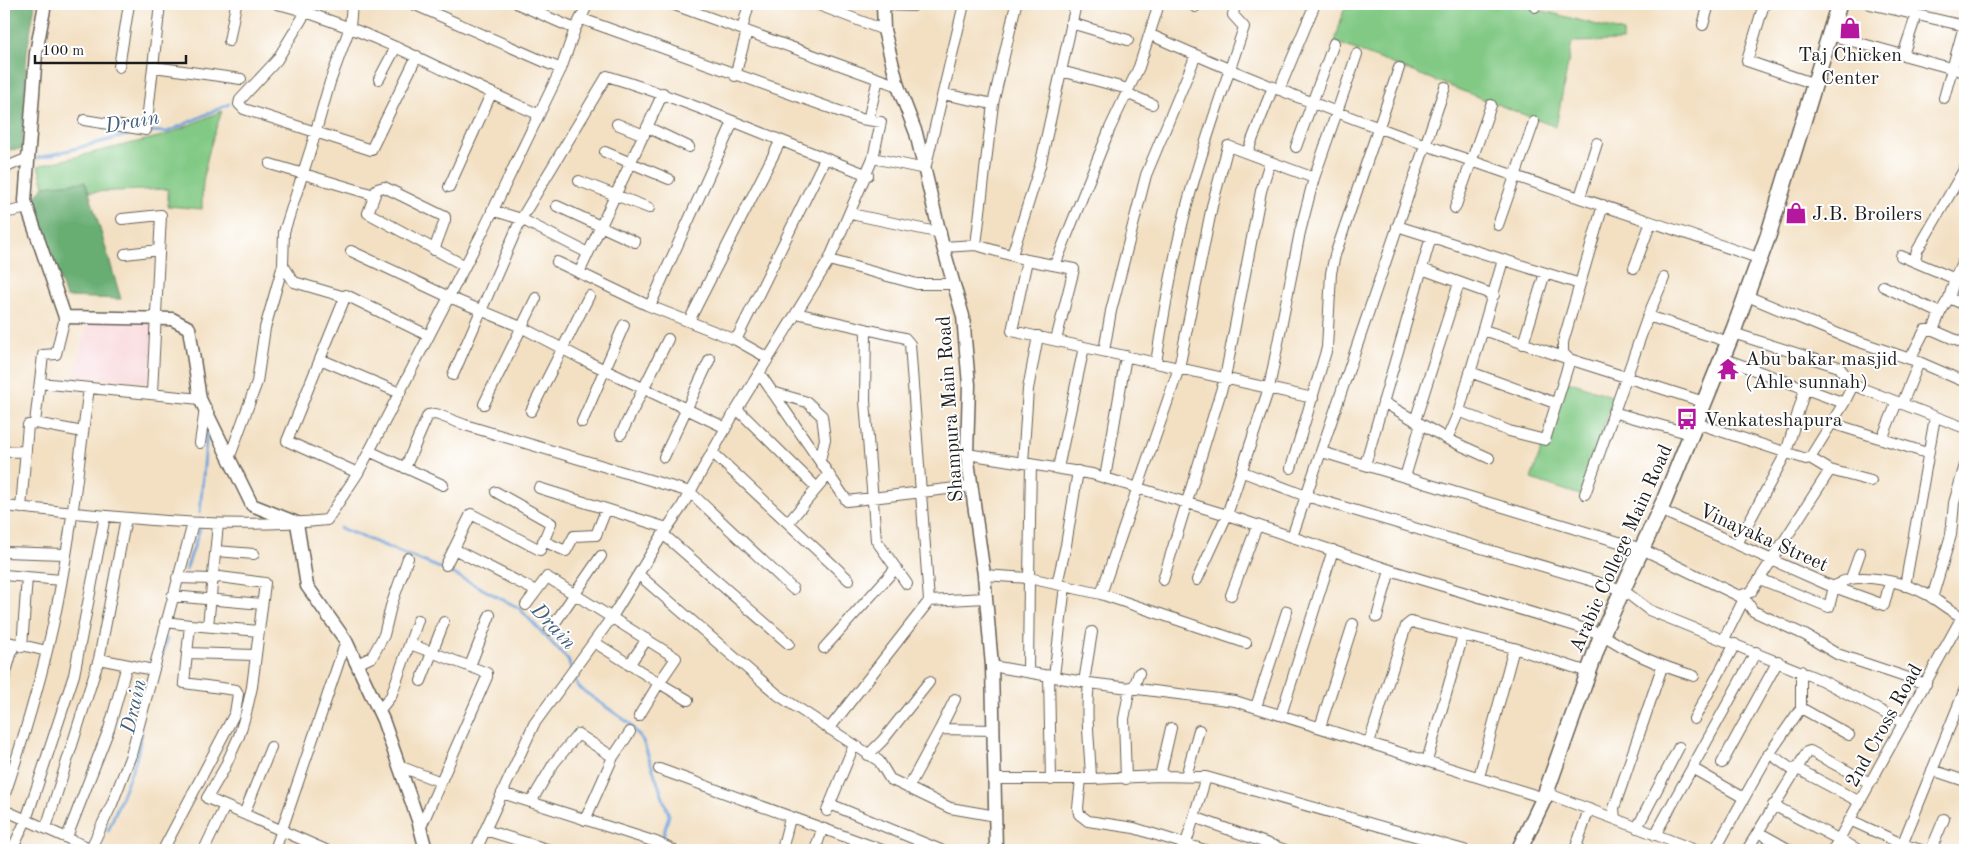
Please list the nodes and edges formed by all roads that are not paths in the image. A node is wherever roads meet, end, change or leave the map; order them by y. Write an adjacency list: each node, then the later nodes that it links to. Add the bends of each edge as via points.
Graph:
1 (45, 4): 87 (street, via 36,53)
2 (129, 4): 46 (street)
3 (160, 4): 45 (street)
4 (236, 4): 38 (street)
5 (277, 4): 25 (street)
6 (352, 4): 30 (street)
7 (413, 4): 49 (street)
8 (518, 4): 31 (street)
9 (588, 4): 26 (street)
10 (672, 4): 33 (street)
11 (750, 4): 33 (street)
12 (816, 4): 34 (street)
13 (964, 4): 64 (street)
14 (1016, 4): 67 (street)
15 (1076, 4): 28 (street)
16 (1160, 4): 35 (street)
17 (1234, 4): 51 (street, via 1233,15 1244,27)
18 (1315, 4): 60 (street)
19 (1709, 4): 29 (street)
20 (1764, 4): 57 (street, via 1747,61)
21 (1839, 4): 36 (main road, Arabic College Main Road)
22 (1870, 4): 32 (street)
23 (883, 5): 24 (street); 34 (street, Shampura Main Road)
24 (913, 6)
25 (302, 10): 30 (street); 79 (street, via 277,60 239,104 250,112)
26 (582, 18): 31 (street); 53 (street)
27 (1914, 22): 43 (street)
28 (1071, 23): 37 (street); 50 (street)
29 (1703, 25)
30 (350, 27): 40 (street); 79 (street)
31 (575, 29): 49 (street)
32 (1964, 29): 48 (street)
33 (745, 30): 53 (street); 56 (street)
34 (884, 30): 58 (street, Shampura Main Road)
35 (1151, 35): 42 (street); 61 (street)
36 (1830, 36): 43 (street); 57 (main road, Arabic College Main Road)
37 (1128, 40)
38 (229, 41)
39 (1334, 43): 66 (street)
40 (396, 47): 44 (street); 55 (street)
41 (1357, 54): 71 (street)
42 (1196, 55): 51 (street); 185 (street, via 1146,175)
43 (1903, 55): 48 (street)
44 (417, 56): 63 (street); 79 (street, via 371,150)
45 (154, 67): 54 (street); 72 (street, via 146,130)
46 (119, 68)
47 (1398, 68): 77 (street)
48 (1952, 68): 52 (street); 65 (street)
49 (561, 69): 70 (street)
50 (1061, 71): 61 (street); 131 (street, via 1040,166)
51 (1230, 71): 60 (street); 193 (street, via 1186,211 1166,299)
52 (1965, 72)
53 (735, 76): 73 (street)
54 (241, 78)
55 (379, 79)
56 (878, 79): 58 (street); 73 (street)
57 (1815, 84): 134 (main road, Arabic College Main Road)
58 (898, 86): 96 (street, Shampura Main Road, via 916,133)
59 (1445, 87): 82 (street)
60 (1276, 88): 66 (street); 86 (street)
61 (1127, 91): 68 (street); 141 (street)
62 (663, 93): 74 (street); 78 (street); 116 (street, via 607,76)
63 (491, 94): 70 (street); 103 (street)
64 (943, 94): 67 (street); 96 (street)
65 (1944, 98)
66 (1312, 103): 71 (street); 84 (street)
67 (993, 104): 124 (street)
68 (1152, 104)
69 (1491, 105): 90 (street)
70 (538, 114): 112 (street)
71 (1337, 114): 77 (street); 100 (street)
72 (84, 120)
73 (868, 120): 88 (street, via 881,122)
74 (733, 122): 80 (street); 162 (street)
75 (1534, 122): 99 (street)
76 (617, 124): 78 (street)
77 (1378, 128): 82 (street); 211 (street, via 1335,255 1326,348)
78 (646, 131): 83 (street); 92 (street)
79 (316, 132): 97 (street)
80 (780, 142): 89 (street); 169 (street)
81 (1597, 143): 106 (street)
82 (1426, 144): 90 (street); 120 (street)
83 (689, 147)
84 (1296, 147)
85 (605, 152): 92 (street)
86 (1247, 153): 91 (street); 194 (street, via 1228,146 1212,206)
87 (28, 158): 94 (street); 109 (street, via 25,201)
88 (873, 158): 96 (street); 98 (street)
89 (825, 159): 98 (street); 179 (street)
90 (1474, 160): 99 (street); 111 (street)
91 (1270, 162): 100 (street); 200 (street)
92 (631, 163): 101 (street); 105 (street)
93 (270, 164): 97 (street)
94 (4, 168)
95 (1965, 168): 138 (street, via 1917,251)
96 (925, 169): 121 (street, Shampura Main Road)
97 (303, 173): 104 (street); 140 (street, via 284,232)
98 (868, 175): 114 (street)
99 (1515, 175): 106 (street); 118 (street)
100 (1314, 178): 205 (street)
101 (669, 179)
102 (580, 181): 105 (street)
103 (450, 187)
104 (374, 195): 127 (street, via 368,213); 127 (street, via 379,187 384,187 445,217)
105 (617, 195): 110 (street); 119 (street)
106 (1580, 197): 107 (street)
107 (1603, 205): 117 (street); 152 (street)
108 (557, 206): 119 (street)
109 (28, 208): 113 (street); 166 (street)
110 (650, 208)
111 (1455, 208)
112 (492, 210): 116 (street); 142 (street)
113 (4, 213)
114 (851, 214): 121 (street); 135 (street)
115 (122, 219): 126 (street, via 161,216)
116 (521, 219): 129 (street); 163 (street)
117 (1651, 222): 134 (street); 143 (street)
118 (1498, 224)
119 (601, 226): 123 (street); 129 (street)
120 (1397, 226): 122 (street); 241 (street)
121 (940, 233): 125 (street, Shampura Main Road)
122 (1431, 237): 137 (street); 144 (street)
123 (634, 242)
124 (976, 245): 125 (street); 131 (street)
125 (944, 247): 151 (street, Shampura Main Road)
126 (159, 250): 130 (street); 168 (street)
127 (434, 250): 142 (street)
128 (351, 251): 158 (street)
129 (588, 252): 146 (street)
130 (125, 254)
131 (1012, 255): 136 (street)
132 (1901, 256): 138 (street)
133 (1965, 257): 148 (street)
134 (1760, 259): 156 (main road, Arabic College Main Road)
135 (829, 260): 151 (street, via 917,284); 164 (street)
136 (1027, 260): 141 (street); 176 (street, via 1012,331)
137 (1503, 260): 145 (street); 154 (street)
138 (1917, 261): 148 (street)
139 (557, 262): 146 (street)
140 (283, 265): 157 (street, via 294,282); 245 (street, via 265,328 257,382)
141 (1055, 265): 180 (street, via 1074,269)
142 (465, 266): 158 (street)
143 (1634, 268)
144 (1422, 269): 149 (street); 212 (street)
145 (1545, 273): 152 (street); 181 (street)
146 (580, 274): 162 (street)
147 (1664, 278): 167 (street)
148 (1955, 278): 150 (street); 160 (street)
149 (1459, 282): 154 (street); 226 (street)
150 (1965, 283)
151 (954, 284): 244 (street, Shampura Main Road, via 963,316 969,385)
152 (1580, 284): 191 (street, via 1563,342 1563,353)
153 (1883, 286): 165 (street)
154 (1494, 295): 173 (street)
155 (589, 296): 184 (street)
156 (1747, 296): 177 (main road, Arabic College Main Road); 192 (street, via 1848,338)
157 (346, 297): 175 (street); 189 (street)
158 (449, 297): 163 (street); 175 (street)
159 (536, 298): 171 (street)
160 (1949, 298): 161 (street); 165 (street)
161 (1965, 305)
162 (650, 306): 169 (street)
163 (482, 310): 171 (street); 198 (street)
164 (796, 312): 172 (street); 187 (street)
165 (1940, 312): 174 (street)
166 (65, 316): 168 (street); 202 (street, via 56,354 43,354)
167 (1648, 316): 177 (street); 199 (street)
168 (154, 318): 209 (street); 217 (street, via 172,318 189,328)
169 (689, 321): 179 (street)
170 (624, 325): 195 (street)
171 (521, 327): 184 (street); 218 (street)
172 (866, 329): 271 (street, via 905,338 910,344); 274 (street, via 865,401)
173 (1484, 330): 181 (street); 196 (street)
174 (1933, 330): 182 (street); 192 (street, via 1925,330)
175 (429, 336): 210 (street)
176 (1038, 336): 180 (street); 250 (street, via 1028,389)
177 (1731, 338): 188 (main road, Arabic College Main Road); 203 (street, via 1839,368)
178 (668, 339): 206 (street)
179 (736, 340): 187 (street)
180 (1056, 340): 183 (street)
181 (1523, 344): 191 (street)
182 (1965, 344)
183 (1084, 346): 185 (street); 254 (street)
184 (563, 349): 195 (street); 221 (street)
185 (1104, 351): 186 (street)
186 (1126, 356): 193 (street); 262 (street)
187 (768, 358): 197 (street)
188 (1722, 358): 207 (street); 213 (main road, Arabic College Main Road)
189 (320, 359): 210 (street); 259 (street, via 287,441)
190 (710, 359): 219 (street)
191 (1569, 360): 199 (street); 214 (street)
192 (1915, 360): 201 (street); 216 (street)
193 (1156, 363): 194 (street)
194 (1179, 368): 200 (street); 268 (street)
195 (605, 370): 206 (street); 225 (street)
196 (1470, 372): 214 (street); 222 (street)
197 (760, 374): 208 (street); 220 (street)
198 (453, 375)
199 (1628, 377): 213 (street); 223 (street)
200 (1225, 378): 205 (street); 275 (street)
201 (1965, 382)
202 (40, 383): 204 (street); 227 (street)
203 (1853, 385): 215 (street); 216 (street)
204 (89, 388): 209 (street); 232 (street)
205 (1268, 388): 211 (street); 258 (street)
206 (643, 389): 219 (street); 233 (street)
207 (1805, 389): 215 (street); 242 (street)
208 (772, 392): 249 (street); 249 (street, via 807,402 822,416 825,439)
209 (152, 393): 217 (street)
210 (400, 393): 238 (street)
211 (1313, 398): 255 (street)
212 (1383, 402): 226 (street); 251 (street)
213 (1704, 402): 230 (main road, Arabic College Main Road)
214 (1556, 403): 222 (street, via 1545,440)
215 (1844, 403): 228 (street)
216 (1900, 403): 224 (street); 235 (street)
217 (202, 404): 236 (street); 245 (street)
218 (484, 404)
219 (686, 409): 229 (street); 246 (street)
220 (737, 409): 229 (street); 267 (street)
221 (532, 411)
222 (1459, 411): 234 (street)
223 (1613, 412): 230 (street); 272 (street)
224 (1935, 417): 231 (street); 243 (street)
225 (582, 422)
226 (1418, 422): 234 (street); 261 (street)
227 (35, 423): 232 (street); 237 (street, via 29,424)
228 (1831, 424): 235 (street); 248 (street)
229 (726, 428): 240 (street)
230 (1694, 428): 242 (street); 279 (main road, Arabic College Main Road)
231 (1965, 428)
232 (83, 432): 280 (street)
233 (620, 434)
234 (1447, 439): 247 (street)
235 (1882, 439): 243 (street)
236 (200, 443)
237 (26, 451): 239 (street); 277 (street)
238 (369, 451): 253 (street); 259 (street)
239 (4, 452)
240 (712, 452): 270 (street); 286 (street)
241 (1322, 452): 251 (street); 273 (street)
242 (1786, 453): 248 (street); 292 (street)
243 (1927, 453): 324 (street)
244 (967, 454): 250 (street); 265 (street, Shampura Main Road)
245 (230, 456): 285 (street, via 252,505)
246 (664, 457)
247 (1489, 458)
248 (1810, 458): 256 (street)
249 (820, 460): 260 (street)
250 (1027, 463): 254 (street); 312 (street)
251 (1366, 465): 261 (street)
252 (1965, 465): 334 (street, via 1954,503 1951,535)
253 (405, 468): 264 (street); 270 (street, via 428,415 436,414)
254 (1058, 468): 257 (street)
255 (1291, 468)
256 (1830, 470): 263 (street); 303 (street)
257 (1078, 471): 262 (street); 322 (street)
258 (1242, 472): 273 (street); 281 (street)
259 (358, 473): 285 (street, via 327,520)
260 (829, 474): 267 (street); 274 (street, via 847,501)
261 (1405, 477): 294 (street)
262 (1106, 478): 268 (street)
263 (1871, 482)
264 (443, 485)
265 (972, 486): 271 (street); 309 (street, Shampura Main Road)
266 (539, 488): 278 (street)
267 (817, 488): 286 (street)
268 (1139, 488): 275 (street); 328 (street)
269 (496, 492): 291 (street, via 551,523)
270 (690, 492): 289 (street); 325 (street)
271 (921, 494): 274 (street); 336 (street)
272 (1585, 494)
273 (1306, 496): 290 (street); 326 (street)
274 (873, 498): 305 (street, via 876,540)
275 (1185, 503): 281 (street); 318 (street)
276 (4, 506): 277 (street)
277 (21, 508): 280 (street)
278 (606, 510): 289 (street); 291 (street, via 596,535 574,536 566,551)
279 (1660, 510): 292 (street, Vinayaka Street); 294 (main road, Arabic College Main Road)
280 (72, 512): 282 (street); 299 (street)
281 (1227, 515): 288 (street); 319 (street)
282 (105, 516): 283 (street); 452 (street, via 74,674)
283 (126, 518): 284 (street); 371 (street)
284 (193, 523): 287 (street); 311 (street)
285 (297, 523): 287 (street); 357 (street, via 307,586)
286 (788, 523): 317 (street)
287 (218, 524): 296 (street)
288 (1257, 526): 290 (street); 330 (street)
289 (665, 531): 308 (street); 362 (street)
290 (1292, 537): 295 (street)
291 (544, 541): 293 (street, via 540,550 471,514)
292 (1737, 544): 303 (street, Vinayaka Street)
293 (454, 549): 304 (street); 327 (street)
294 (1642, 549): 326 (main road, Arabic College Main Road); 332 (street)
295 (1333, 550): 306 (street); 399 (street)
296 (216, 551): 300 (street); 314 (street)
297 (4, 552): 299 (street)
298 (1860, 553): 313 (street)
299 (65, 554): 316 (street)
300 (254, 554)
301 (601, 556): 329 (street)
302 (408, 558): 373 (street, via 384,635 372,657)
303 (1773, 560): 315 (street); 323 (street, Vinayaka Street)
304 (446, 565)
305 (896, 568): 321 (street); 364 (street)
306 (1390, 570): 342 (street); 353 (street)
307 (4, 575): 310 (street)
308 (639, 575): 341 (street); 405 (street, via 778,695)
309 (984, 575): 312 (street); 333 (street, Shampura Main Road)
310 (27, 577): 316 (street); 360 (street)
311 (177, 578): 314 (street); 331 (street)
312 (1029, 578): 322 (street); 380 (street)
313 (1851, 578): 320 (street, Vinayaka Street); 323 (street, Vinayaka Street)
314 (213, 579): 335 (street); 337 (street, via 265,583)
315 (1760, 579): 323 (street, via 1829,607); 332 (street, via 1751,592)
316 (61, 580): 366 (street)
317 (849, 580)
318 (1163, 580)
319 (1197, 580)
320 (1890, 582): 323 (street, via 1884,605); 324 (street, Vinayaka Street)
321 (907, 584)
322 (1061, 585): 328 (street); 384 (street)
323 (1834, 586)
324 (1905, 586): 334 (street, Vinayaka Street)
325 (793, 588)
326 (1623, 590): 353 (main road, Arabic College Main Road); 355 (street, via 1649,610)
327 (536, 591): 329 (street, via 547,577); 338 (street)
328 (1101, 594): 359 (street)
329 (574, 595): 341 (street); 350 (street)
330 (1230, 595)
331 (176, 597): 335 (street); 346 (street)
332 (1741, 597): 355 (street); 391 (street, via 1753,611 1805,635 1828,650)
333 (986, 598): 336 (street); 377 (street, Shampura Main Road)
334 (1932, 598): 343 (street, Vinayaka Street)
335 (211, 600): 337 (street); 349 (street)
336 (929, 601): 405 (street)
337 (262, 604): 351 (street)
338 (526, 605)
339 (1287, 611): 396 (street)
340 (490, 614): 376 (street)
341 (612, 617): 356 (street); 358 (street)
342 (1377, 617)
343 (1964, 618): 391 (street, 2nd Cross Road)
344 (418, 620): 361 (street)
345 (444, 622): 367 (street)
346 (169, 623): 348 (street); 379 (street)
347 (1353, 624): 404 (street)
348 (190, 625): 349 (street); 369 (street)
349 (208, 626): 351 (street)
350 (550, 630)
351 (258, 631): 370 (street)
352 (1092, 632): 389 (street)
353 (1602, 634): 378 (street, via 1623,649); 382 (main road, Arabic College Main Road)
354 (1463, 635): 365 (street); 411 (street, via 1412,622 1406,626); 418 (street)
355 (1724, 639): 363 (street)
356 (647, 640): 374 (street); 390 (street, via 676,658)
357 (346, 641): 373 (street); 461 (street)
358 (594, 642): 374 (street); 437 (street, via 534,724)
359 (1246, 643)
360 (13, 644): 366 (street); 386 (street)
361 (410, 644): 367 (street); 398 (street, via 392,696)
362 (789, 644)
363 (1735, 644): 368 (street); 401 (street)
364 (824, 648)
365 (1514, 648): 382 (street); 428 (street)
366 (46, 651): 439 (street, via 30,717)
367 (432, 652): 376 (street); 387 (street)
368 (1756, 652): 372 (street); 421 (street)
369 (187, 653): 370 (street); 471 (street, via 184,683 236,690 238,694 235,713)
370 (255, 655): 444 (street, via 252,687 239,736 207,798)
371 (99, 660): 375 (street); 456 (street)
372 (1778, 662): 381 (street); 419 (street)
373 (357, 664): 398 (street)
374 (629, 665): 390 (street)
375 (127, 666): 379 (street); 464 (street, via 109,729)
376 (470, 666): 434 (street, via 487,673 487,677)
377 (992, 666): 380 (street); 407 (street, Shampura Main Road)
378 (1662, 667): 385 (street); 454 (street, via 1614,808)
379 (153, 670): 470 (street, via 131,755)
380 (1028, 671): 384 (street)
381 (1801, 671): 397 (street); 402 (street)
382 (1588, 672): 438 (main road, Arabic College Main Road)
383 (1139, 673): 392 (street)
384 (1052, 675): 389 (street); 431 (street)
385 (1694, 676)
386 (4, 680)
387 (421, 681)
388 (929, 682): 416 (street)
389 (1086, 682): 392 (street); 432 (street, via 1090,730)
390 (659, 683): 394 (street); 400 (street)
391 (1926, 684): 402 (street, 2nd Cross Road)
392 (1132, 687): 396 (street, via 1236,701); 429 (street, via 1124,719)
393 (1965, 689): 424 (street)
394 (688, 700)
395 (955, 700): 406 (street)
396 (1256, 707): 399 (street)
397 (1802, 708): 410 (street); 415 (street)
398 (379, 711): 420 (street)
399 (1281, 715): 404 (street)
400 (639, 716)
401 (1694, 719)
402 (1904, 723): 435 (street, 2nd Cross Road)
403 (1171, 728): 425 (street)
404 (1320, 728): 411 (street)
405 (829, 729): 412 (street)
406 (940, 730): 407 (street); 436 (street)
407 (994, 730): 430 (street, Shampura Main Road)
408 (1198, 730): 426 (street)
409 (630, 732): 417 (street)
410 (1849, 734)
411 (1369, 743): 418 (street)
412 (854, 745): 416 (street); 482 (street, via 829,807)
413 (271, 747): 447 (street)
414 (1679, 747): 457 (street)
415 (1769, 753): 423 (street); 440 (street)
416 (868, 755): 436 (street, via 882,764 890,779)
417 (613, 757): 441 (street, via 578,734 554,763); 453 (street)
418 (1427, 761): 428 (street)
419 (1722, 762)
420 (399, 766): 434 (street); 458 (street)
421 (1692, 768): 440 (street); 463 (street)
422 (659, 769): 450 (street)
423 (1795, 770): 435 (street, via 1803,754 1810,751); 442 (street); 443 (street)
424 (1932, 770): 433 (street); 467 (street)
425 (1160, 776): 426 (street); 429 (street)
426 (1186, 776): 427 (street)
427 (1206, 777): 449 (street); 486 (street)
428 (1478, 777): 438 (street)
429 (1126, 779): 432 (street)
430 (996, 780): 431 (street); 448 (street, Shampura Main Road)
431 (1051, 780): 432 (street)
432 (1086, 780): 466 (street, via 1078,808 1079,814 1088,821 1134,828)
433 (1965, 781)
434 (441, 782): 458 (street)
435 (1870, 784): 442 (street, 2nd Cross Road)
436 (908, 788): 448 (street, via 950,808)
437 (502, 792): 441 (street); 459 (street)
438 (1545, 795): 445 (street); 487 (main road, Arabic College Main Road)
439 (4, 797)
440 (1744, 798): 490 (street)
441 (531, 802): 453 (street)
442 (1860, 802): 455 (street, 2nd Cross Road)
443 (1773, 805): 462 (street); 465 (street)
444 (225, 806): 447 (street); 472 (street)
445 (1589, 809): 454 (street); 488 (street)
446 (4, 810): 452 (street)
447 (244, 814): 461 (street)
448 (996, 816): 483 (street, Shampura Main Road)
449 (1194, 817): 466 (street); 485 (street)
450 (790, 818): 460 (street); 479 (street)
451 (1944, 819): 495 (street)
452 (26, 820): 456 (street); 469 (street)
453 (585, 820): 478 (street)
454 (1615, 820): 457 (street)
455 (1850, 820): 465 (street, 2nd Cross Road); 467 (street)
456 (46, 828): 464 (street)
457 (1637, 828): 463 (street)
458 (420, 829): 475 (street)
459 (486, 830): 476 (street); 477 (street)
460 (822, 830): 468 (street); 480 (street)
461 (280, 831): 473 (street); 474 (street)
462 (1758, 832): 491 (street); 492 (street)
463 (1655, 835): 489 (street)
464 (67, 837): 470 (street)
465 (1836, 846): 493 (street)
466 (1185, 847): 484 (street)
467 (1901, 847): 494 (street)
468 (867, 848): 481 (street)
469 (12, 850)
470 (91, 850)
471 (163, 850)
472 (204, 850)
473 (275, 850)
474 (326, 850)
475 (426, 850)
476 (476, 850)
477 (550, 850)
478 (673, 850)
479 (782, 850)
480 (815, 850)
481 (882, 850)
482 (941, 850)
483 (996, 850)
484 (1205, 850)
485 (1285, 850)
486 (1464, 850)
487 (1520, 850)
488 (1575, 850)
489 (1695, 850)
490 (1715, 850)
491 (1747, 850)
492 (1790, 850)
493 (1859, 850)
494 (1921, 850)
495 (1931, 850)

